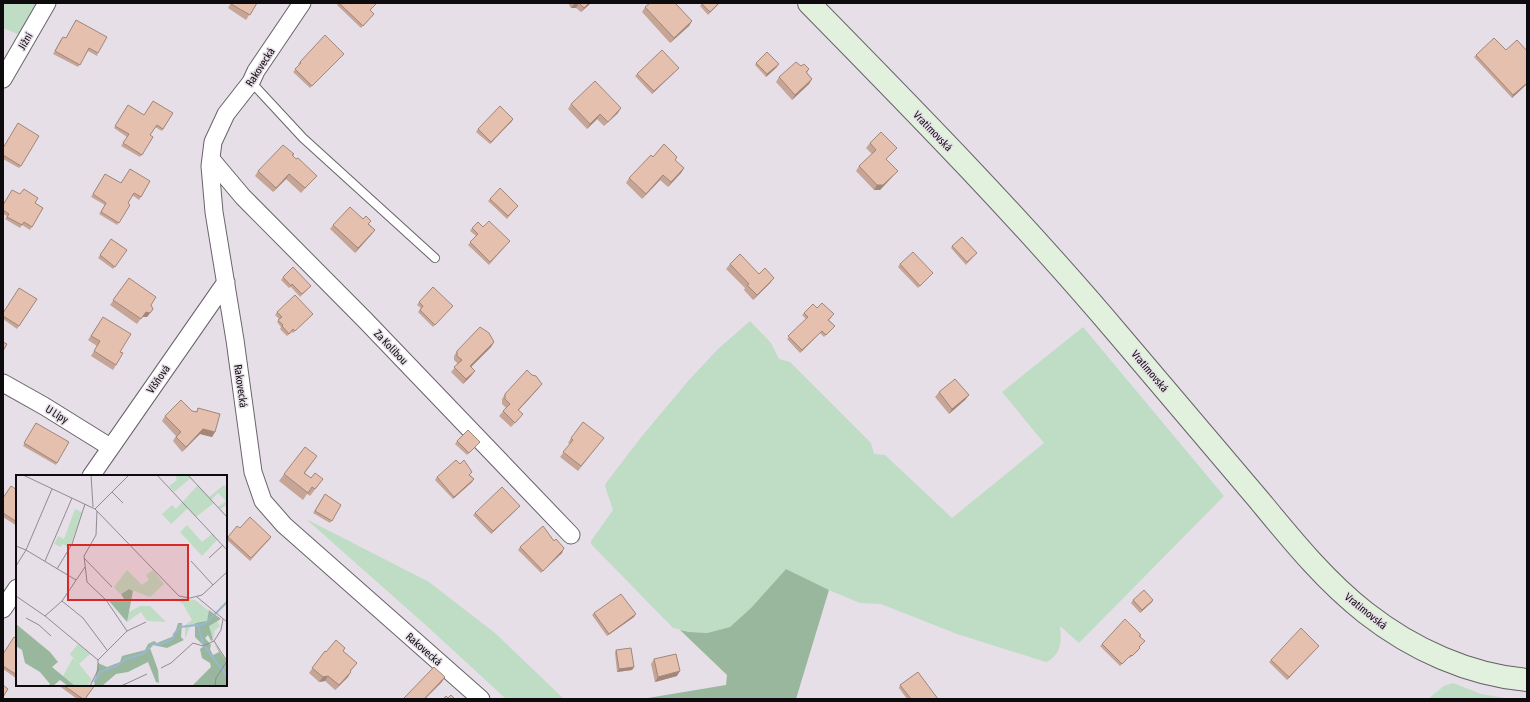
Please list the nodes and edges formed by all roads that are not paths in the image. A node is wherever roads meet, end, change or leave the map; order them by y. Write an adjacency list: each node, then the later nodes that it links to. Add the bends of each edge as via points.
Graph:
1 (47, 3): 4 (street, Jižní)
2 (302, 3): 5 (street, Rakovecká)
3 (809, 3): 15 (main road, Vratimovská, via 1024,227 1099,311 1290,538 1336,587 1365,613 1420,648 1473,670 1494,676)
4 (3, 78)
5 (251, 82): 6 (street, Rakovecká, via 226,114 213,142); 7 (lane, via 303,138)
6 (211, 159): 8 (street, Rakovecká, via 214,212); 12 (street, Za Kolibou, via 243,196)
7 (435, 258)
8 (226, 282): 10 (street, Višňová); 16 (street, Rakovecká, via 253,472 263,500 284,525)
9 (3, 383): 10 (street, U Lípy)
10 (110, 447): 11 (street, Višňová)
11 (92, 475)
12 (571, 535)
13 (16, 590): 14 (street)
14 (3, 610)
15 (1527, 680)
16 (481, 699)

